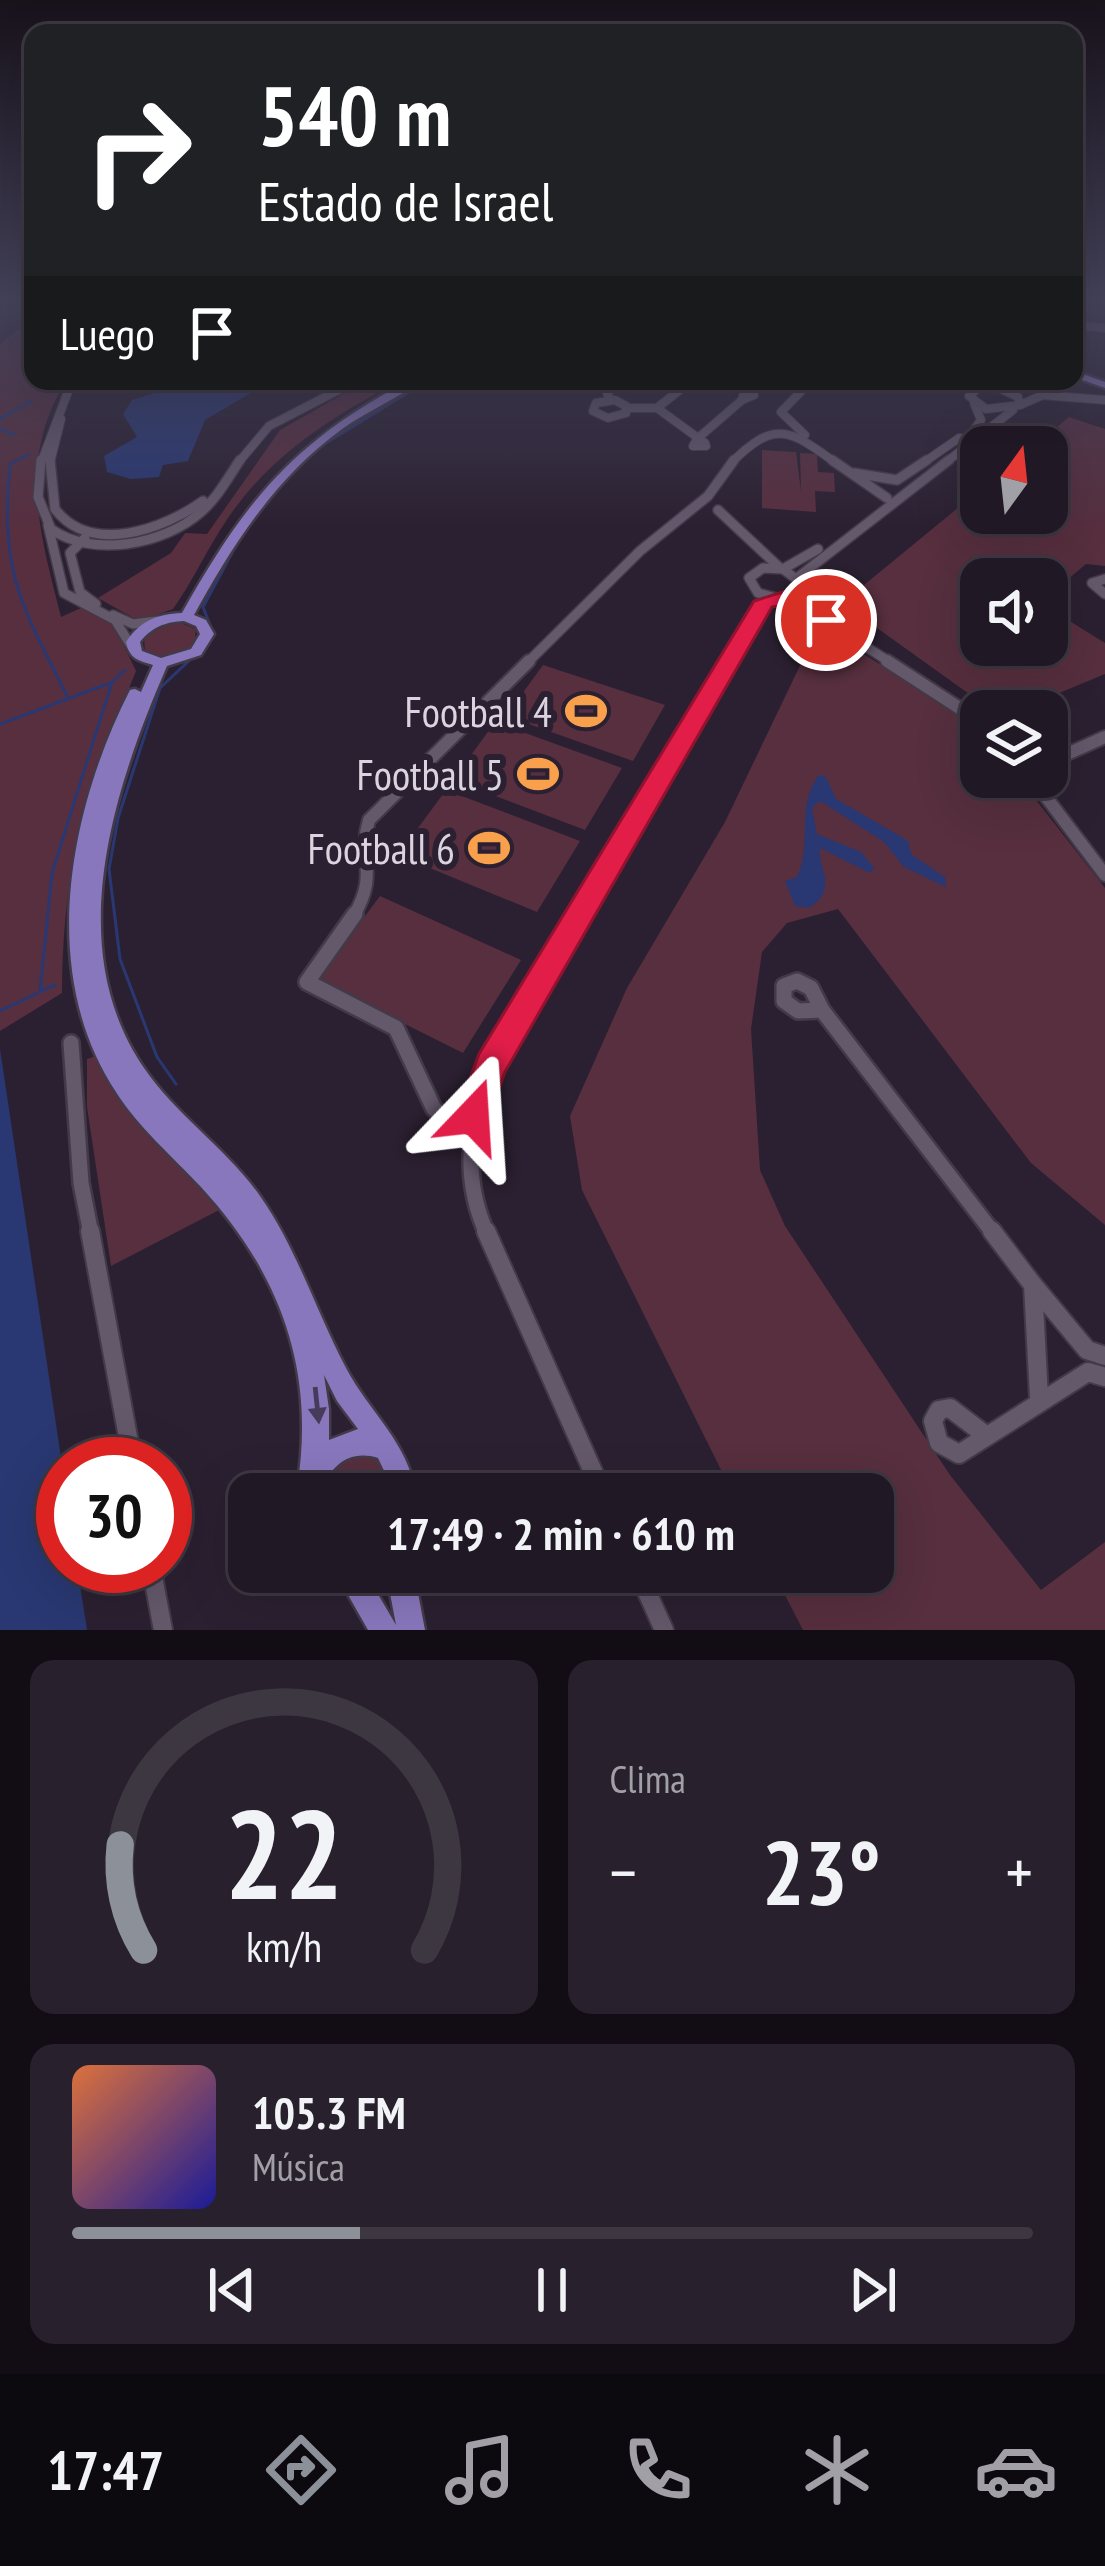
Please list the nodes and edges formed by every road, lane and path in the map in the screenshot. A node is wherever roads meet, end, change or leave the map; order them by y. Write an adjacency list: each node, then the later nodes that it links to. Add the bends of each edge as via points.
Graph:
1 (72, 390): 31 (street, via 45,440 40,490)
2 (73, 390): 30 (street, via 50,472 52,506)
3 (334, 390): 33 (street, via 258,427 208,496)
4 (389, 390): 42 (main road, via 326,426 268,474 226,527)
5 (399, 390): 42 (main road, via 276,476)
6 (611, 390): 13 (street)
7 (680, 390): 18 (street)
8 (803, 390): 20 (street)
9 (973, 390): 16 (street)
10 (1018, 390): 19 (street)
11 (1031, 390): 12 (street)
12 (1043, 395): 15 (street); 19 (street)
13 (610, 400): 17 (street); 17 (street, via 592,411 613,418)
14 (742, 400): 18 (street, via 697,439)
15 (1105, 400)
16 (974, 403): 19 (street); 21 (street)
17 (628, 408): 18 (street)
18 (657, 408)
19 (1016, 408): 22 (street)
20 (782, 415): 23 (street); 24 (street, via 850,470 886,481)
21 (979, 426)
22 (991, 426)
23 (763, 434): 26 (street); 27 (street, via 800,437 869,490)
24 (960, 438)
25 (960, 451): 27 (street)
26 (710, 491): 28 (street); 29 (street)
27 (895, 495): 34 (street)
28 (718, 510): 29 (street); 36 (street)
29 (674, 523): 53 (street, via 381,805 362,842 370,883 307,982 396,1028 434,1109)
30 (71, 524): 31 (street); 32 (street)
31 (51, 530): 35 (street); 45 (street, via 68,598 115,620)
32 (90, 531): 33 (street); 35 (street)
33 (156, 531): 35 (street)
34 (839, 537): 36 (street); 38 (street)
35 (81, 542): 44 (street, via 70,554 83,596 124,621)
36 (781, 568): 38 (street); 39 (street, via 752,574)
37 (1105, 579): 40 (street, via 1092,583)
38 (795, 588): 41 (street); 46 (street)
39 (754, 590): 41 (street); 43 (street)
40 (1105, 594)
41 (768, 597): 43 (street)
42 (180, 617): 44 (main road); 45 (main road, via 201,623 206,640 188,657)
43 (754, 619): 53 (street, via 490,1066)
44 (158, 620): 45 (main road, via 136,636)
45 (148, 658): 60 (main road, via 97,864 91,943 100,992 133,1069 279,1242 342,1386); 61 (main road, one-way to 61, via 85,848 75,913 80,973 118,1077 230,1205 284,1295 318,1397)
46 (960, 708)
47 (1105, 737): 48 (street)
48 (1068, 754)
49 (1046, 798): 50 (street)
50 (1105, 875)
51 (822, 1010): 54 (street)
52 (71, 1043): 59 (street, via 81,1183)
53 (471, 1136): 64 (street, via 480,1220)
54 (1033, 1285): 55 (street); 57 (street)
55 (1096, 1353): 56 (street)
56 (1097, 1374): 57 (street)
57 (1039, 1398): 58 (street)
58 (984, 1434)
59 (128, 1437)
60 (386, 1448): 62 (main road, via 372,1441 342,1445); 63 (main road)
61 (314, 1473)
62 (319, 1473)
63 (399, 1473)
64 (594, 1473)
65 (156, 1593): 69 (street)
66 (362, 1593): 70 (main road)
67 (404, 1593): 71 (main road)
68 (647, 1593): 72 (street)
69 (163, 1630)
70 (384, 1630)
71 (411, 1630)
72 (664, 1630)

